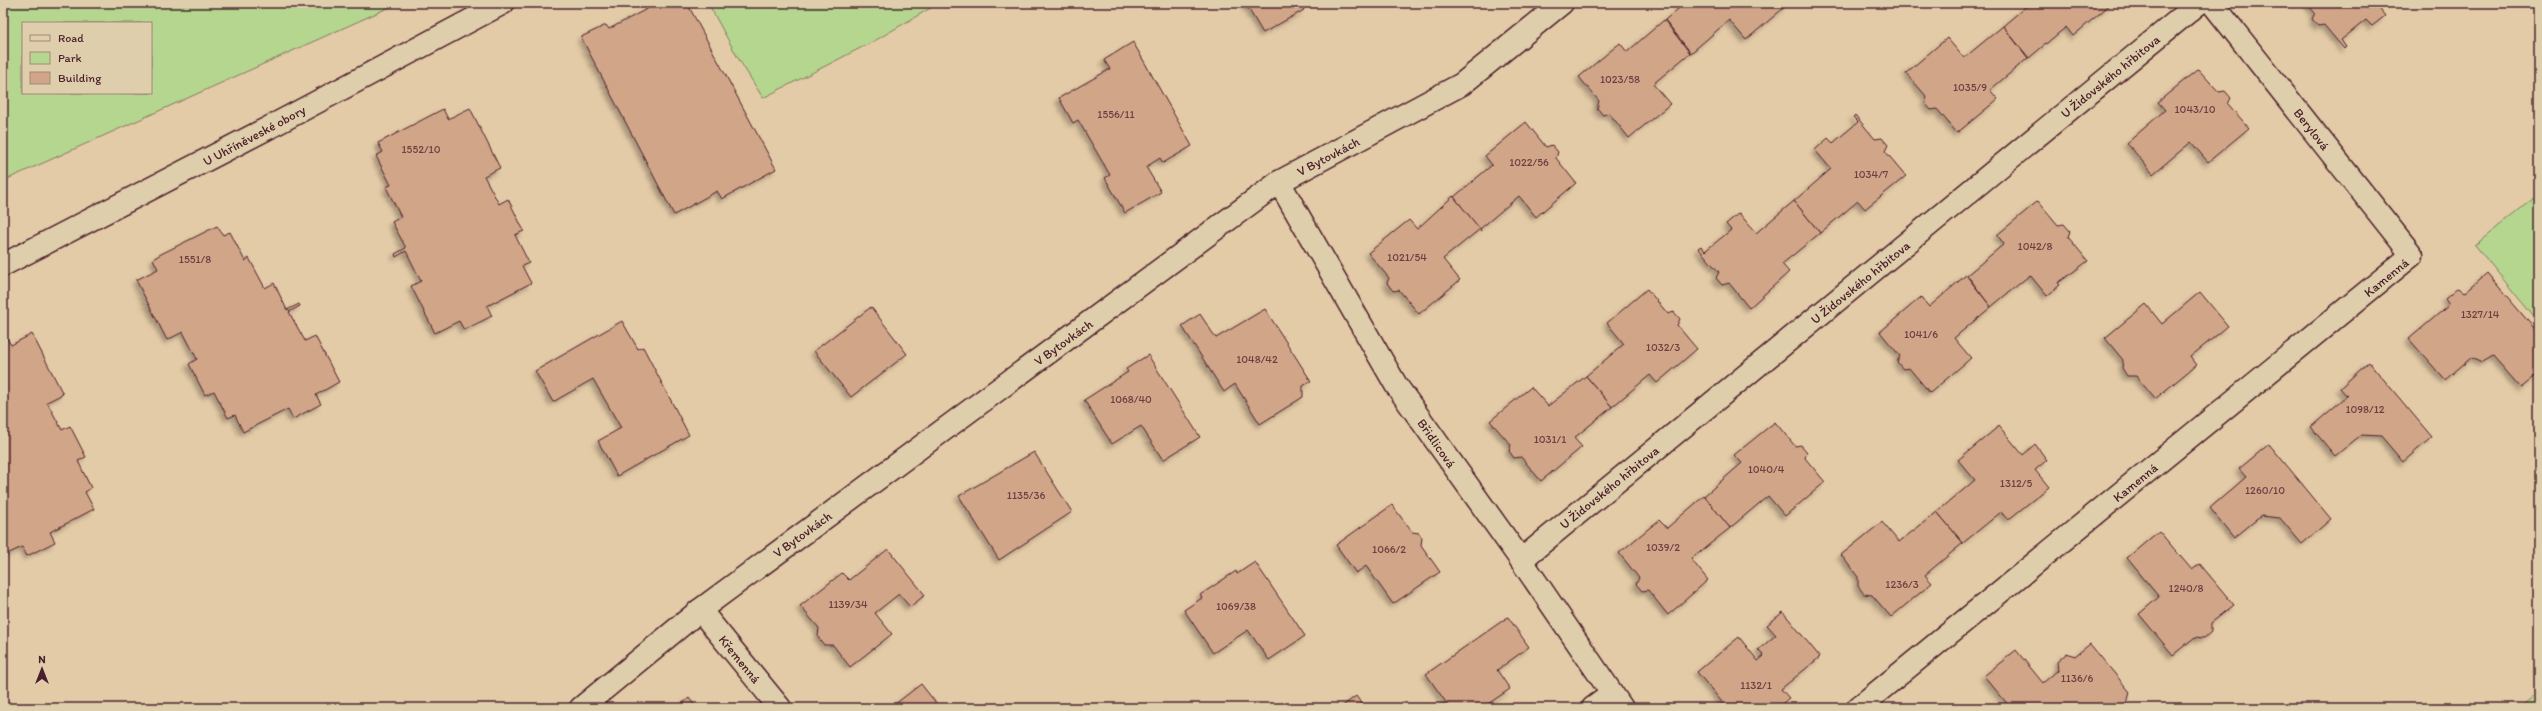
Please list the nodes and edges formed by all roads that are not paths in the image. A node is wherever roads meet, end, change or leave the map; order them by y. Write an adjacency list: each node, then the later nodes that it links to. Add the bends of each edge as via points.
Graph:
1 (503, 3): 7 (street, U Uhříněveské obory)
2 (1562, 3): 5 (street, V Bytovkách, via 1462,84)
3 (2199, 3): 8 (street, U Židovského hřbitova)
4 (2212, 3): 6 (street, Berylová)
5 (1279, 182): 8 (street, Břidlicová, via 1396,385); 9 (street, V Bytovkách)
6 (2412, 255): 14 (street, Kamenná)
7 (3, 265)
8 (1520, 560): 10 (street, Břidlicová)
9 (700, 610): 11 (street, V Bytovkách); 12 (street, Křemenná)
10 (1616, 701): 13 (street)
11 (581, 708)
12 (780, 708)
13 (1593, 708)
14 (1858, 708)

